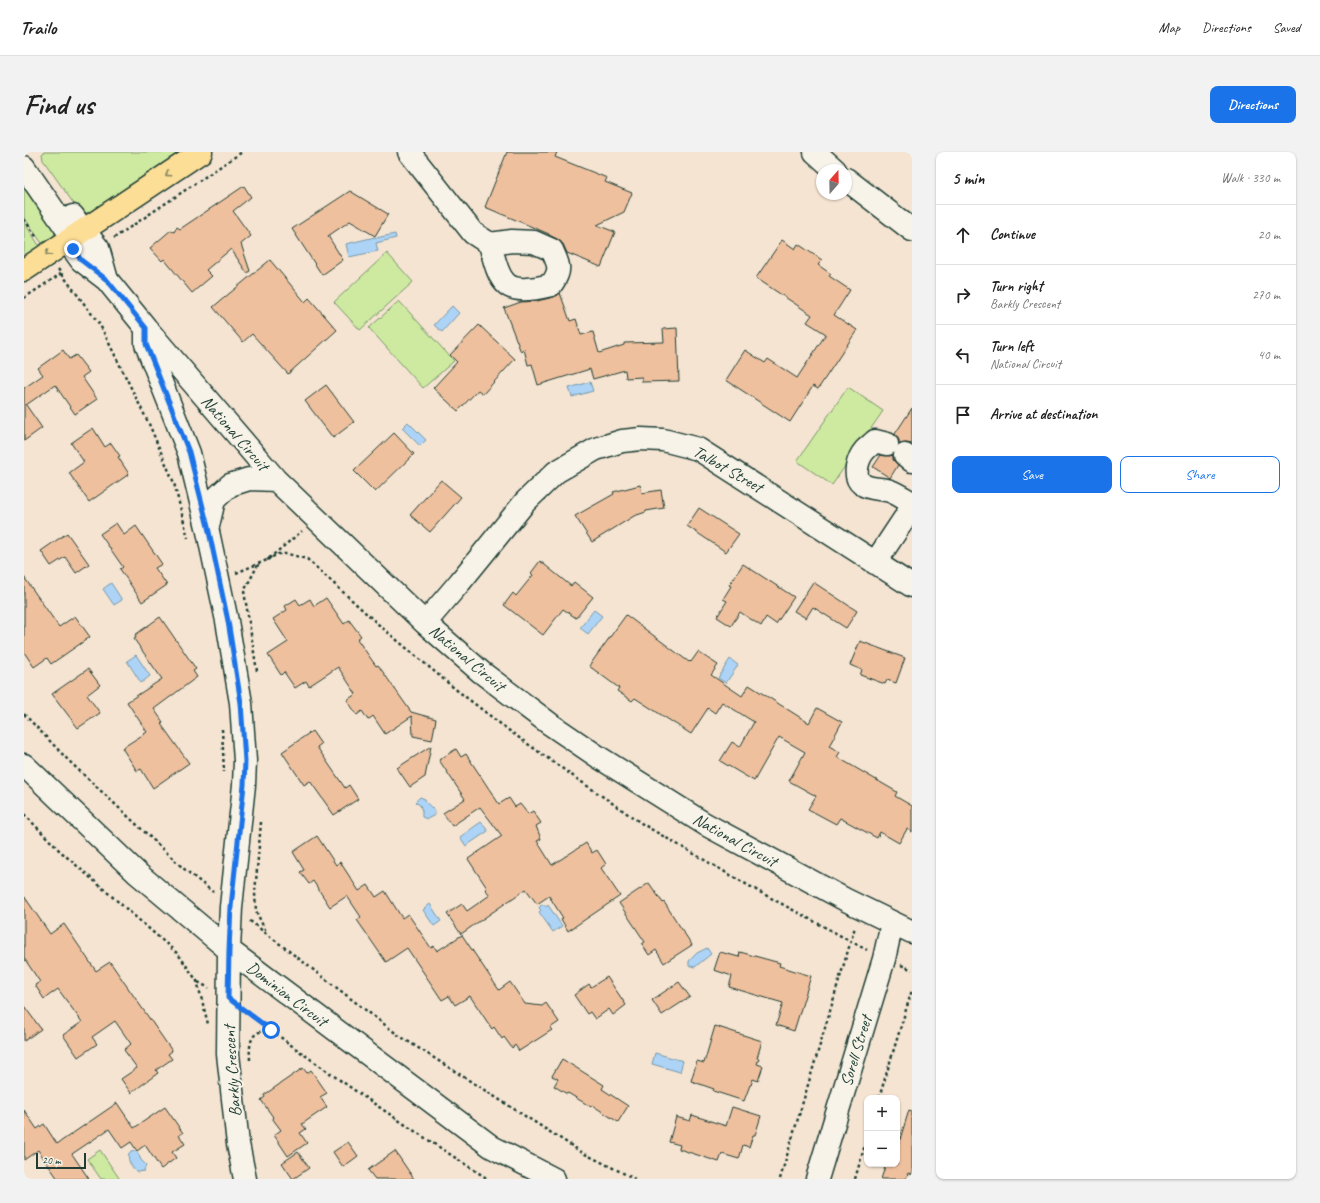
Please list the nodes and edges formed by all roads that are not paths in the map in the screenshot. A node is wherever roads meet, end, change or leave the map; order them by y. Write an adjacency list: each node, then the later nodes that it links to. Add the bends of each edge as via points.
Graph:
1 (29, 152): 9 (street, National Circuit)
2 (201, 152): 9 (main road, one-way to 9)
3 (409, 152): 10 (street, via 473,233)
4 (815, 152): 5 (street)
5 (828, 164)
6 (24, 167): 9 (street, National Circuit)
7 (852, 184): 8 (street)
8 (912, 230)
9 (78, 234): 11 (main road, one-way to 11); 12 (street, National Circuit, via 90,238 89,254)
10 (490, 244)
11 (24, 270)
12 (146, 328): 14 (street, National Circuit); 17 (street, Barkly Crescent, via 146,344 189,452)
13 (901, 453): 15 (street, via 875,441 865,450 858,463 857,478 862,484 888,490)
14 (276, 480): 17 (street, via 249,479 230,485 214,500); 20 (street, National Circuit)
15 (912, 503)
16 (912, 506): 18 (street)
17 (208, 527): 24 (street, Barkly Crescent, via 228,621 241,703 245,761)
18 (875, 563): 19 (street, Talbot Street); 20 (street, Talbot Street, via 698,449 663,440 622,441 596,449 556,472 525,502)
19 (912, 586)
20 (425, 623): 22 (street, National Circuit, via 481,672 550,724 622,773 705,824)
21 (24, 766): 24 (street, Dominion Circuit, via 137,873)
22 (892, 923): 23 (street, National Circuit); 27 (street, Sorell Street, via 884,959)
23 (912, 932)
24 (229, 950): 25 (street, Barkly Crescent, via 228,1054 238,1144); 26 (street, Dominion Circuit, via 492,1147)
25 (245, 1179)
26 (554, 1179)
27 (817, 1179)

